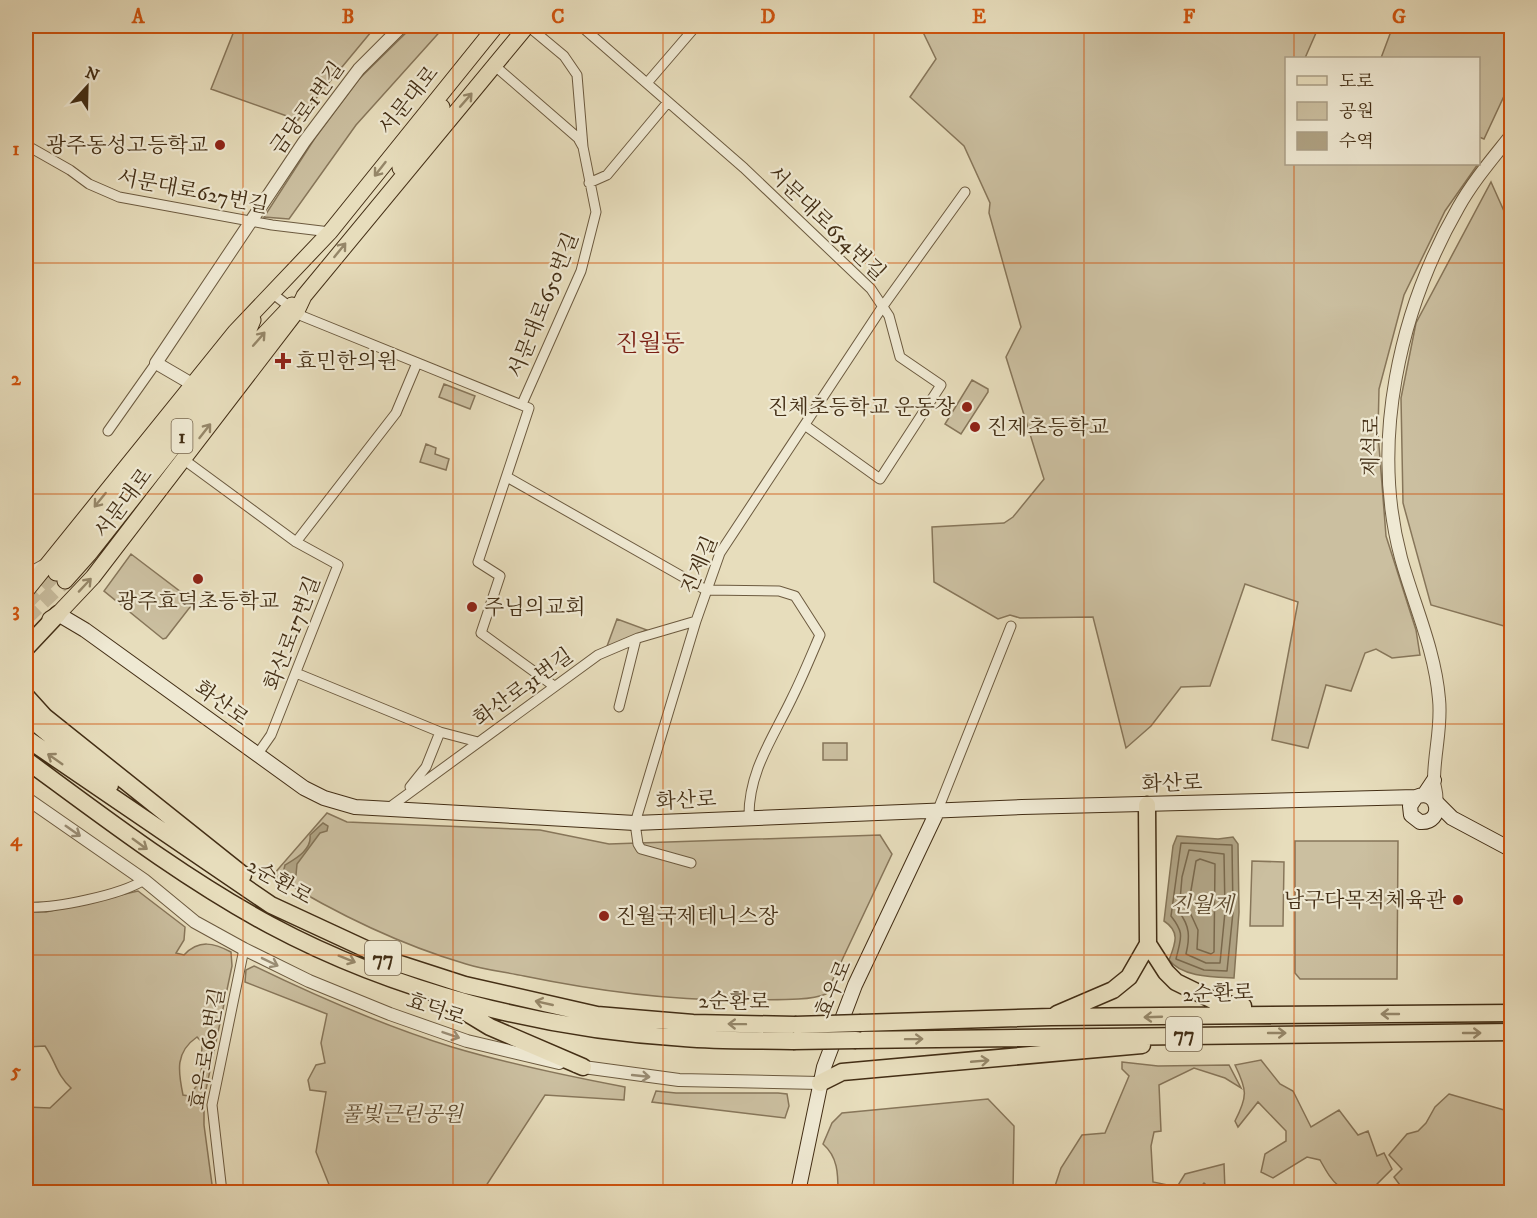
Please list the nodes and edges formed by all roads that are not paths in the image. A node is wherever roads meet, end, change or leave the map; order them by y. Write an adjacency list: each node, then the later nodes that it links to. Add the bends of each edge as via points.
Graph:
1 (402, 26): 15 (street, 금당로1번길, via 352,78 304,142)
2 (499, 26): 12 (main road, via 400,161); 16 (main road, 서문대로 / 1, one-way to 16)
3 (527, 26): 6 (main road, 서문대로); 11 (street, 서문대로650번길, via 575,69)
4 (581, 26): 7 (street, 서문대로654번길)
5 (696, 26): 7 (street)
6 (495, 66): 11 (street, via 578,138); 12 (main road, 서문대로, one-way to 6)
7 (647, 83): 8 (street, 서문대로654번길)
8 (668, 102): 13 (street, via 607,175); 18 (street, 서문대로654번길, via 744,168 871,288)
9 (1512, 134): 50 (street, 제석로, via 1471,187 1446,231 1409,322 1393,390 1389,466 1394,531 1432,655 1439,698)
10 (26, 145): 15 (street, 서문대로627번길, via 88,184 119,197)
11 (583, 147): 13 (street, 서문대로650번길)
12 (400, 177): 20 (main road, 서문대로, one-way to 12)
13 (590, 183): 24 (street, 서문대로650번길, via 596,212 581,271)
14 (965, 192): 18 (street, 진제길)
15 (253, 222): 16 (street, 서문대로627번길); 21 (street, 금당로1번길)
16 (330, 232): 17 (main road, 서문대로 / 1)
17 (273, 294): 19 (main road, 서문대로 / 1); 20 (street)
18 (884, 306): 25 (street, 진제길); 25 (street, 서문대로654번길, via 900,357 941,385 880,480)
19 (258, 309): 23 (main road, 서문대로); 30 (main road, 서문대로 / 1, via 248,332 215,377)
20 (294, 309): 22 (street); 27 (main road, 서문대로, one-way to 20); 30 (main road, 서문대로 / 1, one-way to 20, via 96,545 254,345)
21 (156, 363): 23 (street); 26 (street)
22 (417, 363): 24 (street); 29 (street, 화산로17번길, via 396,413)
23 (192, 384): 30 (main road, 서문대로, one-way to 30)
24 (522, 404): 28 (street, via 530,408 529,414)
25 (806, 426): 32 (street, 진제길, via 724,545)
26 (108, 431)
27 (183, 459): 29 (street, 화산로17번길); 34 (main road, 서문대로, one-way to 27, via 93,577)
28 (507, 477): 32 (street); 41 (street, via 478,562 500,576 481,633)
29 (296, 542): 40 (street, 화산로17번길, via 338,565)
30 (57, 571): 31 (street); 33 (main road, 서문대로)
31 (26, 574)
32 (706, 590): 35 (street, 진제길); 57 (street, via 787,592 795,596 820,635 761,758 748,798)
33 (26, 591)
34 (58, 614): 37 (main road, 서문대로); 39 (highway); 48 (main road, 화산로)
35 (696, 621): 38 (street, 화산로31번길); 59 (street, 진제길)
36 (1011, 626): 56 (street)
37 (26, 637)
38 (636, 639): 41 (street, 화산로31번길, via 598,655); 43 (street)
39 (26, 648)
40 (296, 673): 45 (street); 48 (street, 화산로17번길, via 271,735)
41 (554, 686): 47 (street, 화산로31번길)
42 (26, 696): 44 (highway)
43 (619, 707)
44 (32, 713): 61 (highway); 66 (highway, via 208,849)
45 (440, 732): 47 (street); 52 (street, via 426,767)
46 (26, 738): 61 (highway, 2순환로 / 77, one-way to 46)
47 (478, 742): 52 (street, 화산로31번길)
48 (257, 755): 55 (main road, 화산로, via 324,798)
49 (26, 760): 69 (highway, 2순환로 / 77, one-way to 69, via 146,849 271,925 328,952)
50 (1434, 780): 53 (main road)
51 (26, 798): 64 (street, 효덕로, one-way to 64)
52 (401, 798): 55 (street, 화산로31번길)
53 (1421, 801): 54 (main road, 화산로, via 1357,796); 58 (main road, via 1436,815); 58 (main road, via 1416,820); 60 (main road)
54 (1147, 805): 56 (main road, 화산로); 67 (highway)
55 (386, 810): 59 (main road, 화산로)
56 (937, 812): 57 (main road, 화산로); 77 (main road, 효우로, via 855,985)
57 (749, 818): 59 (main road, 화산로)
58 (1430, 821): 60 (main road)
59 (635, 823): 63 (street, via 641,849)
60 (1493, 841): 62 (main road)
61 (186, 850): 66 (highway, 2순환로 / 77, via 271,905)
62 (1512, 850)
63 (691, 862)
64 (144, 880): 65 (street, via 125,890 51,906); 68 (street, 효덕로, via 195,922)
65 (26, 907)
66 (333, 936): 74 (highway, 2순환로 / 77, one-way to 66, via 597,1015 465,985 394,962)
67 (1149, 946): 70 (highway, via 1176,982 1220,1004); 72 (highway, via 1128,977 1113,990)
68 (244, 949): 76 (street, 효덕로, one-way to 76, via 309,981 456,1037); 78 (street, 효우로60번길, via 212,1105)
69 (428, 990): 74 (highway, 2순환로 / 77, via 539,1019 613,1031 684,1038); 76 (highway, via 490,1026)
70 (1300, 1013): 71 (highway, 2순환로 / 77, one-way to 70); 72 (highway, 2순환로 / 77, one-way to 72)
71 (1512, 1013)
72 (1051, 1017): 74 (highway, 2순환로 / 77, bridge, via 861,1023)
73 (1512, 1032): 75 (highway, 2순환로 / 77, one-way to 73)
74 (794, 1033): 75 (highway, 2순환로 / 77, one-way to 75, bridge, via 855,1040)
75 (1236, 1034): 77 (highway, one-way to 75, via 842,1072)
76 (583, 1067): 77 (street, 효덕로, one-way to 77, via 679,1080)
77 (820, 1083): 79 (main road, 효우로)
78 (222, 1192)
79 (798, 1192)

